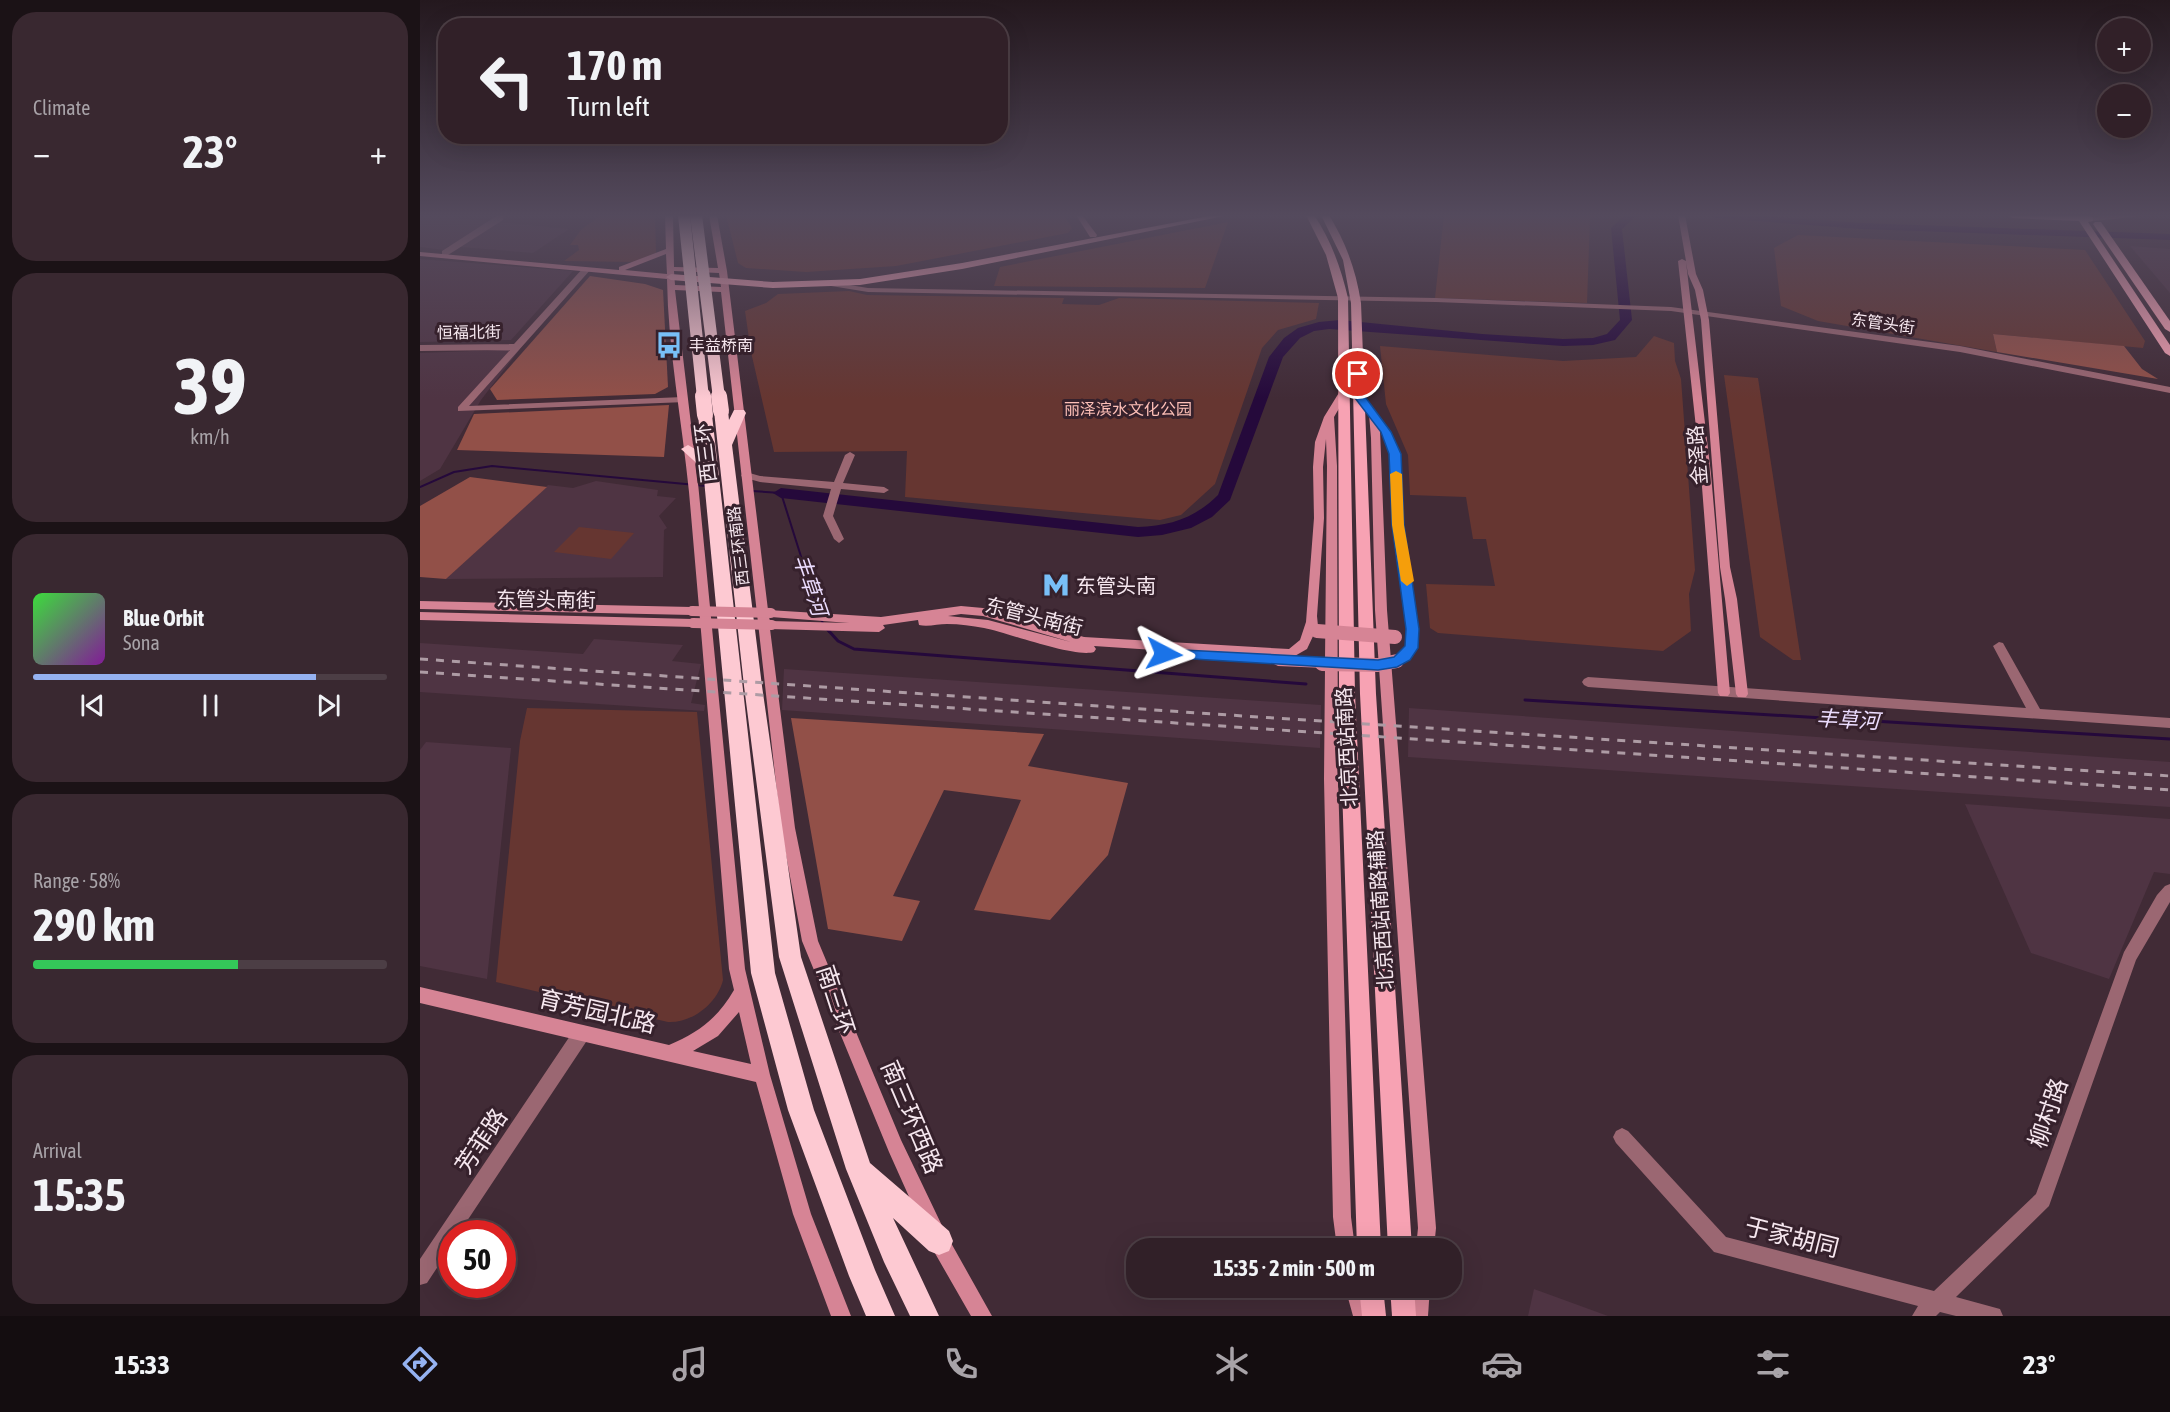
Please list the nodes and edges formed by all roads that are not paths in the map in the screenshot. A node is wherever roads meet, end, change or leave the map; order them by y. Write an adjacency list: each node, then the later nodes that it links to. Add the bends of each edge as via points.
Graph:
1 (580, 276): 24 (street)
2 (665, 276): 15 (street)
3 (668, 276): 15 (street)
4 (691, 276): 36 (highway, 西三环, bridge)
5 (704, 276): 33 (highway, 西三环, bridge)
6 (723, 276): 16 (street, 西三环南路)
7 (846, 276): 16 (main road)
8 (897, 276): 17 (main road)
9 (1338, 276): 18 (main road, 北京西站南路)
10 (1351, 276): 19 (main road, 北京西站南路)
11 (1685, 276): 20 (street, 金泽路)
12 (1693, 276): 21 (street, 金泽路)
13 (2120, 276): 26 (main road)
14 (2134, 276): 22 (main road)
15 (671, 277): 16 (main road); 29 (street, 西三环南路)
16 (724, 280): 17 (main road); 30 (street, 西三环南路)
17 (834, 284): 18 (street, 东管头街, via 868,290)
18 (1343, 298): 19 (street, 东管头街); 23 (main road, 北京西站南路)
19 (1357, 298): 20 (street, 东管头街); 23 (main road, 北京西站南路)
20 (1689, 311): 21 (street, 东管头街); 50 (street, 金泽路)
21 (1704, 312): 27 (street, 东管头街, via 1960,349); 51 (street, 金泽路, via 1725,567)
22 (2170, 329)
23 (1352, 338): 28 (main road, 北京西站南路)
24 (518, 347): 25 (street, 恒福北街); 29 (street, via 461,409)
25 (420, 348)
26 (2170, 353)
27 (2170, 390)
28 (1350, 393): 31 (street); 32 (street); 64 (main road, 北京西站南路, via 1347,694); 65 (main road, 北京西站南路)
29 (683, 400): 34 (street, 西三环南路)
30 (739, 413): 33 (highway); 37 (street, 西三环南路)
31 (1374, 414): 46 (street, via 1395,454 1398,525); 66 (street, 北京西站南路辅路, via 1381,610)
32 (1329, 417): 45 (street, 东管头南街, via 1317,446 1319,516); 63 (street, via 1331,779)
33 (725, 445): 49 (highway, 西三环)
34 (688, 449): 36 (highway); 56 (street, 西三环南路, via 728,890)
35 (850, 455): 38 (street)
36 (710, 467): 49 (highway, 西三环)
37 (746, 475): 38 (street); 53 (street, 西三环南路)
38 (836, 489): 39 (street); 40 (street, via 828,516)
39 (884, 490)
40 (839, 539)
41 (420, 605): 43 (street, 东管头南街)
42 (420, 616): 43 (street, 东管头南街)
43 (693, 617): 44 (street, 东管头南街, bridge)
44 (836, 623): 45 (street, 东管头南街, via 961,610 984,612 1084,641 1290,654 1299,651); 46 (street, 东管头南街, bridge, via 886,628 957,619 982,622 1064,646 1378,665 1405,657 1412,648)
45 (1314, 627): 46 (street, bridge, via 1395,637)
46 (1413, 632)
47 (1999, 646): 52 (street)
48 (1588, 682): 50 (street)
49 (742, 686): 62 (highway, 南三环, via 790,957); 75 (highway, via 763,973 801,1110)
50 (1724, 693): 51 (street)
51 (1742, 694): 52 (street)
52 (2036, 714): 54 (street)
53 (775, 719): 67 (street, 南三环西路, via 788,828 810,941)
54 (2170, 723)
55 (2170, 891): 73 (street, 柳村路, via 2128,957 2043,1200)
56 (742, 992): 59 (street, via 723,1023 695,1043); 60 (street)
57 (420, 995): 58 (street, 育芳园北路)
58 (582, 1033): 59 (street, 育芳园北路); 68 (street, 芳菲路)
59 (669, 1053): 60 (street, 育芳园北路)
60 (762, 1075): 74 (street, via 802,1214)
61 (1622, 1137): 73 (street, 于家胡同, via 1721,1245)
62 (860, 1170): 67 (highway); 76 (highway, 南三环)
63 (1345, 1238)
64 (1369, 1238)
65 (1399, 1238)
66 (1426, 1238)
67 (939, 1241): 77 (street, 南三环西路)
68 (420, 1276)
69 (1357, 1298): 78 (street)
70 (1372, 1298): 79 (main road)
71 (1403, 1298): 80 (main road)
72 (1420, 1298): 81 (street)
73 (1938, 1301): 82 (street, 柳村路); 83 (street, 于家胡同)
74 (841, 1316)
75 (881, 1316)
76 (925, 1316)
77 (982, 1316)
78 (1362, 1316)
79 (1374, 1316)
80 (1404, 1316)
81 (1418, 1316)
82 (1922, 1316)
83 (1993, 1316)

